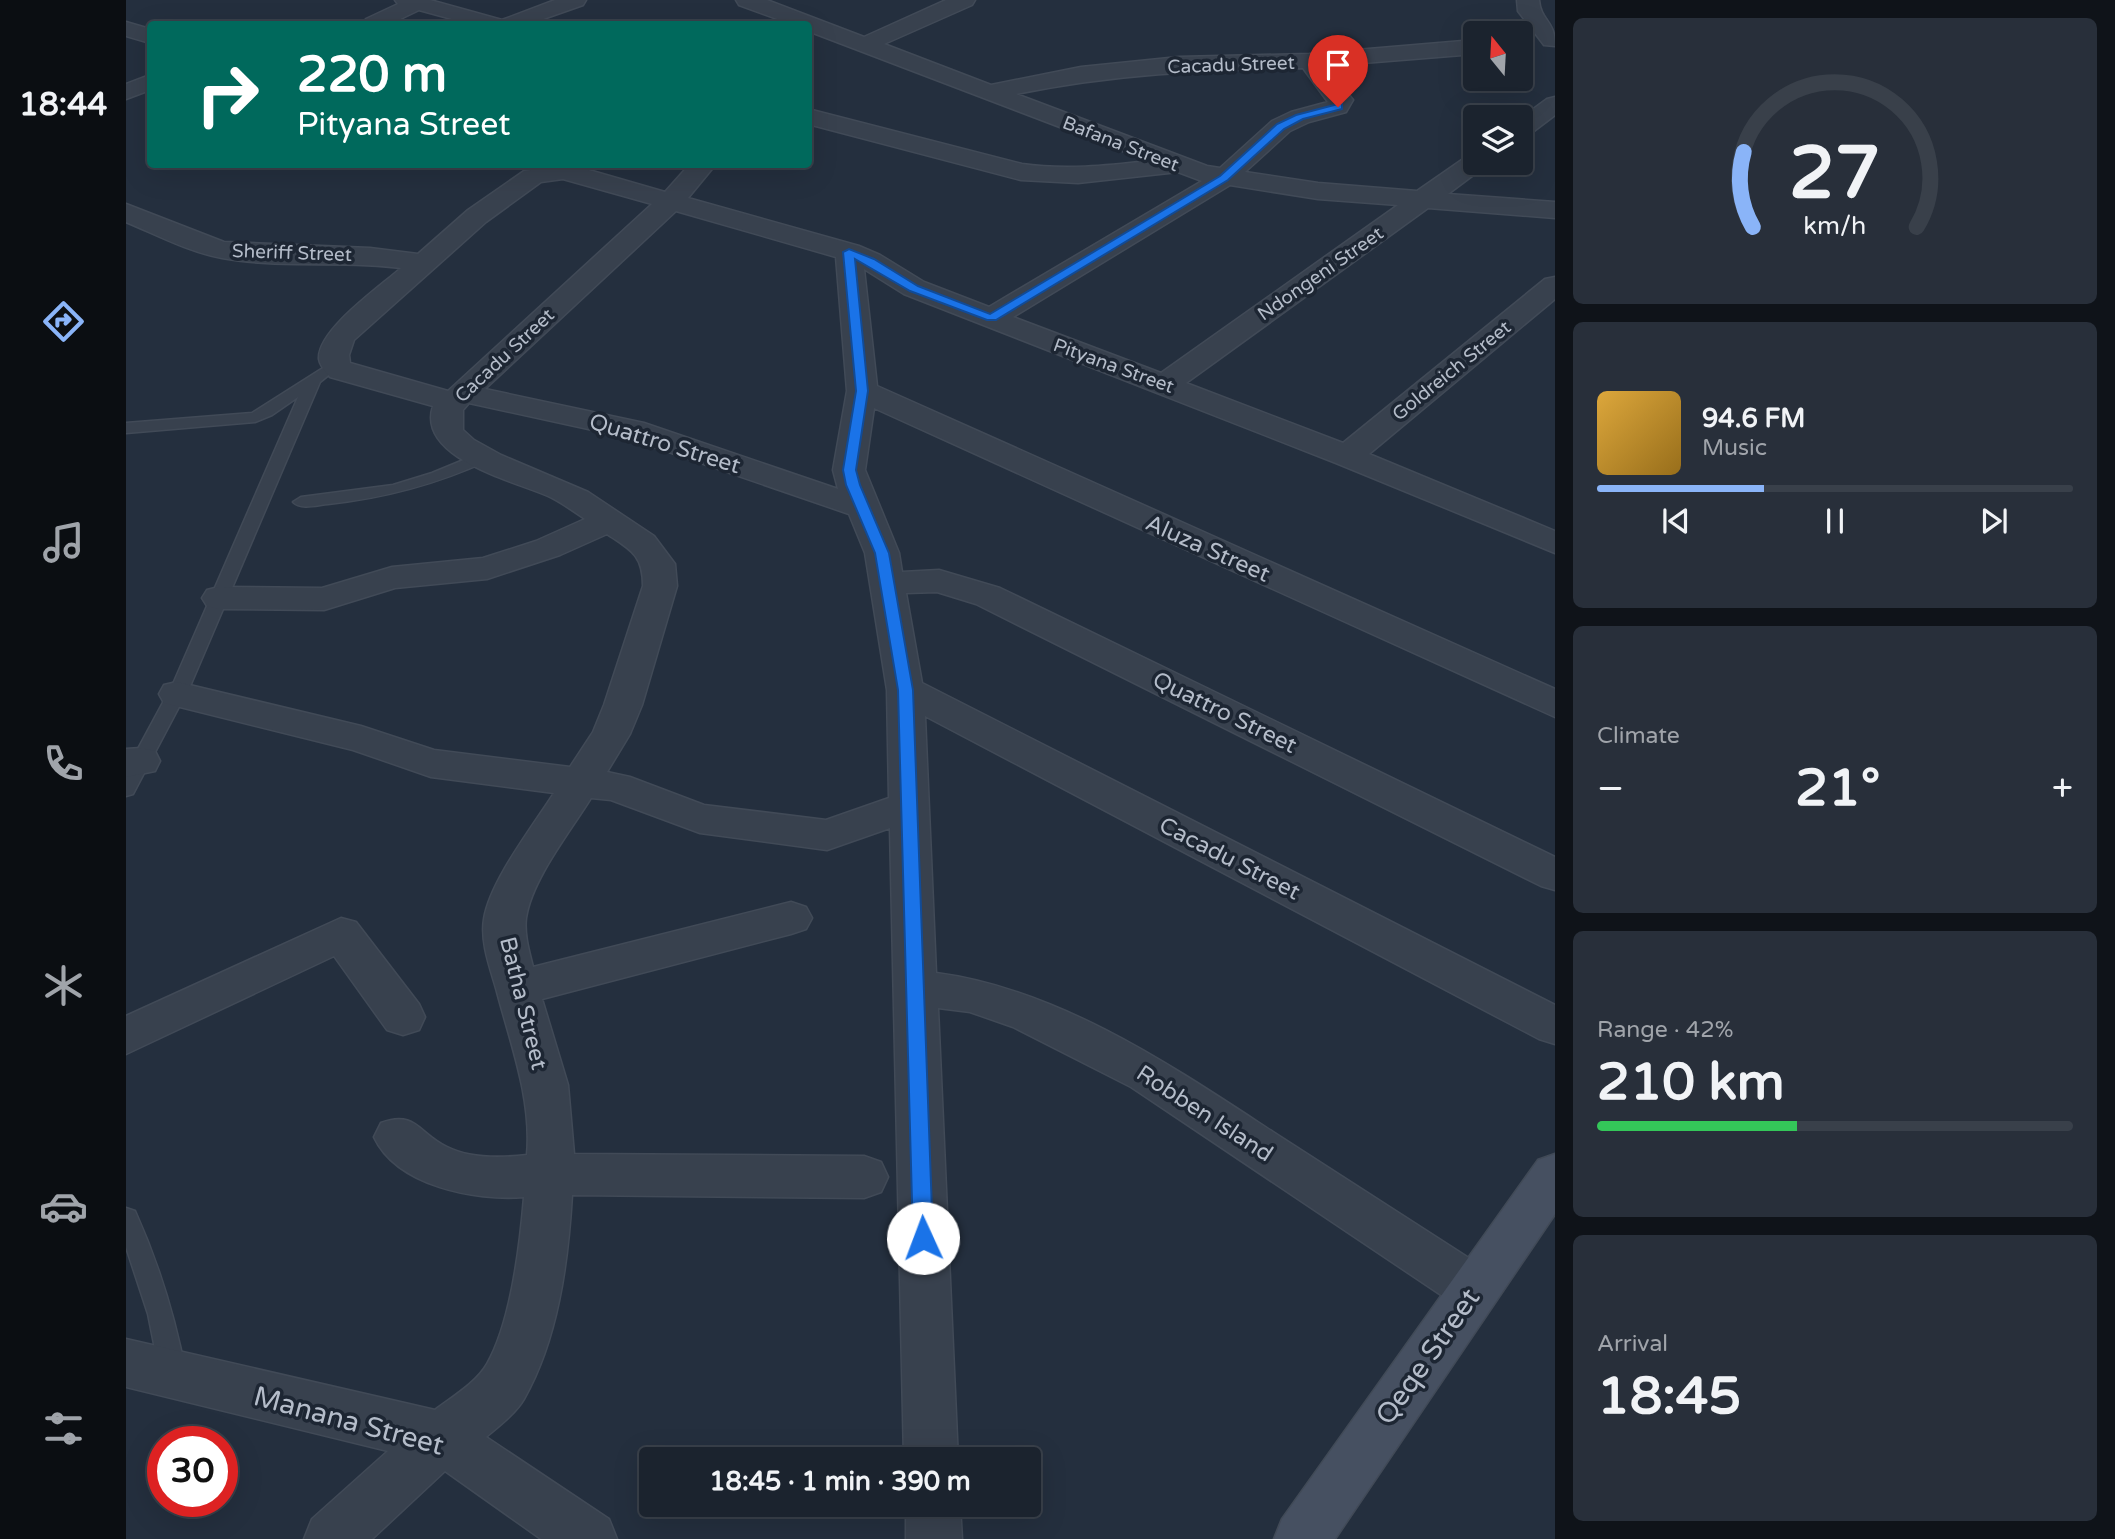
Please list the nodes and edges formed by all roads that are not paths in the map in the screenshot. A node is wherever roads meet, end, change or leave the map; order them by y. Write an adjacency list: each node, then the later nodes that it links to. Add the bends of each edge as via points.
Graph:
1 (575, 0): 8 (street)
2 (964, 0): 14 (street)
3 (1528, 0): 13 (street, via 1528,11)
4 (411, 1): 6 (street); 7 (street)
5 (757, 1): 9 (street, Bafana Street)
6 (379, 21)
7 (482, 21)
8 (518, 21)
9 (806, 21)
10 (812, 24): 14 (street, Bafana Street)
11 (126, 29): 12 (street)
12 (147, 35)
13 (1546, 41)
14 (864, 45): 19 (street, Bafana Street)
15 (1463, 48): 16 (street, Cacadu Street)
16 (1309, 61): 19 (street, Cacadu Street, via 1179,64 1081,74); 26 (street, via 1341,103 1281,127)
17 (147, 83): 18 (street)
18 (126, 92)
19 (989, 92): 23 (street, Bafana Street)
20 (1555, 104): 22 (street)
21 (812, 117): 23 (street, via 1045,176 1080,177)
22 (1533, 120)
23 (1181, 166): 26 (street, Bafana Street)
24 (700, 168): 28 (street, Cacadu Street)
25 (1463, 171): 27 (street, Ndongeni Street)
26 (1224, 178): 27 (street, Bafana Street); 34 (street)
27 (1425, 199): 29 (street, Bafana Street); 36 (street, Ndongeni Street)
28 (670, 202): 31 (street, Pityana Street); 32 (street, Pityana Street, via 580,173 548,172 533,176 477,216); 38 (street, Cacadu Street)
29 (1555, 210)
30 (126, 212): 32 (street, Sheriff Street, via 222,250 370,256)
31 (849, 252): 34 (street, Pityana Street, via 914,288); 37 (street)
32 (423, 263): 35 (street, Pityana Street, via 341,336)
33 (1555, 285): 40 (street, Goldreich Street)
34 (991, 318): 36 (street, Pityana Street)
35 (323, 372): 38 (street, Quattro Street, via 341,371); 39 (lane, via 255,417); 48 (lane)
36 (1165, 384): 40 (street, Pityana Street)
37 (862, 391): 43 (street, via 849,470); 51 (street, Aluza Street)
38 (458, 397): 41 (street, Cacadu Street, via 448,407 448,430); 43 (street, Quattro Street, via 633,430)
39 (126, 428)
40 (1347, 456): 45 (street, Pityana Street)
41 (483, 457): 42 (lane, via 451,474 391,492); 44 (street, Cacadu Street, via 566,492)
42 (301, 502)
43 (863, 508): 47 (street, via 882,553)
44 (609, 521): 46 (street, Cacadu Street, via 649,547); 48 (street, via 487,568 392,578 324,599)
45 (1555, 543)
46 (661, 569): 53 (street, Batha Street, via 660,586 623,705)
47 (887, 583): 49 (street); 55 (street, Quattro Street, via 939,580 988,596)
48 (219, 598): 50 (lane)
49 (905, 690): 54 (street); 60 (street, Cacadu Street)
50 (177, 694): 52 (lane); 53 (street, via 361,739 431,763)
51 (1555, 704)
52 (131, 771)
53 (583, 781): 54 (street, via 616,787 700,819 827,835); 57 (street, Batha Street, via 511,898 505,938)
54 (909, 806): 58 (street)
55 (1555, 875)
56 (791, 918): 57 (street)
57 (517, 988): 63 (street, Batha Street, via 545,1085)
58 (914, 988): 67 (street, Robben Island, via 970,995 1028,1014 1147,1074); 70 (street)
59 (402, 1017): 61 (street, via 341,934)
60 (1555, 1026)
61 (126, 1036)
62 (397, 1138): 63 (street, via 435,1165 494,1179)
63 (549, 1174): 65 (street); 69 (street, Batha Street, via 545,1237 527,1330 516,1358 505,1383)
64 (1555, 1175): 67 (street, Qeqe Street)
65 (864, 1177)
66 (126, 1219): 68 (lane, via 164,1321)
67 (1474, 1289): 75 (street, Qeqe Street)
68 (149, 1369): 69 (street, Manana Street)
69 (442, 1438): 72 (street, Batha Street); 73 (street, Manana Street)
70 (931, 1447)
71 (933, 1517): 74 (street)
72 (332, 1539)
73 (589, 1539)
74 (934, 1539)
75 (1302, 1539)

